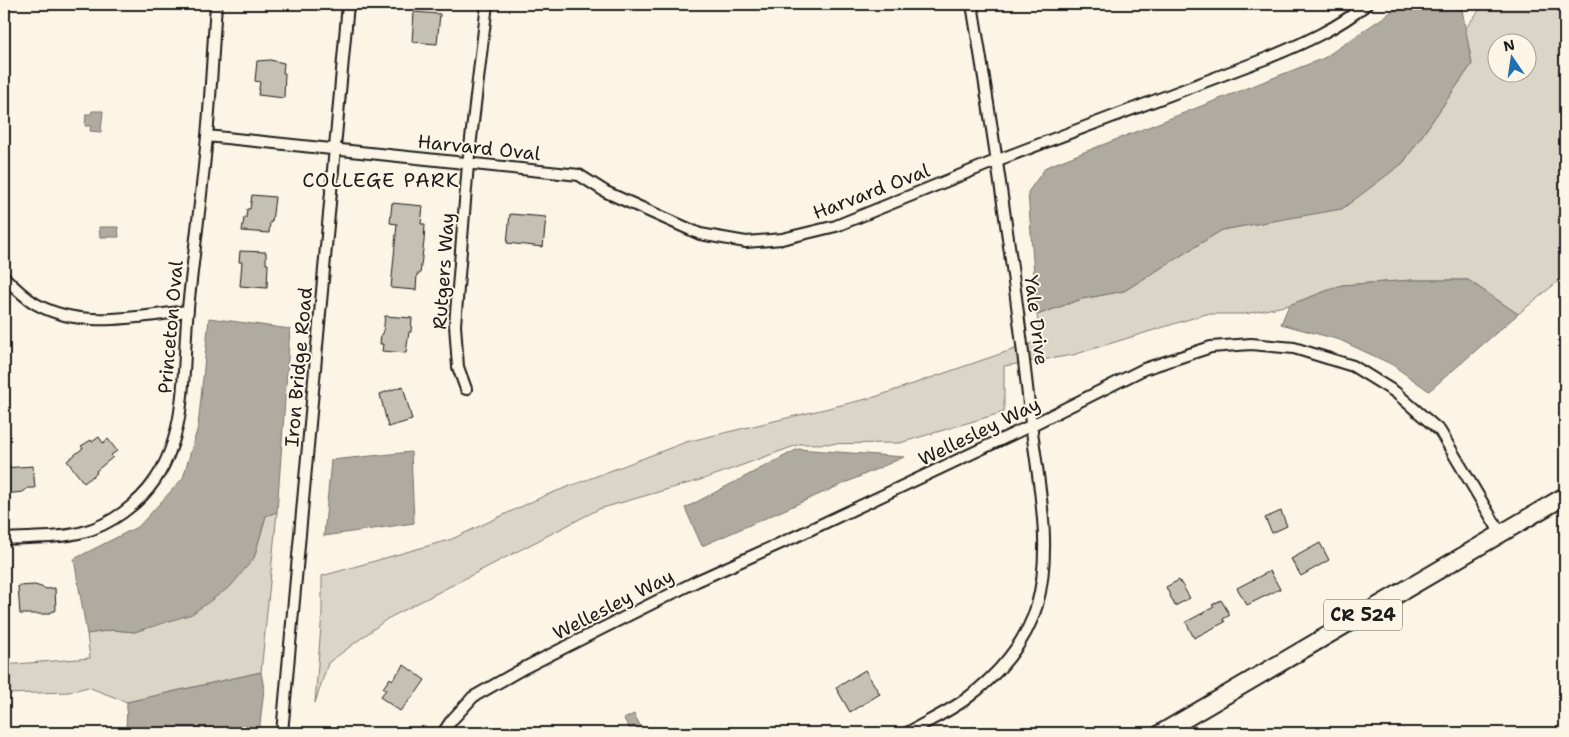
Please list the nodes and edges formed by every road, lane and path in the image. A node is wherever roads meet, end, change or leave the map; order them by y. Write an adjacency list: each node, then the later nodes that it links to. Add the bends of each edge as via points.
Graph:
1 (216, 4): 6 (street, Princeton Oval)
2 (348, 4): 7 (street, Iron Bridge Road)
3 (487, 4): 9 (street, Rutgers Way)
4 (972, 4): 8 (street, Yale Drive)
5 (1367, 4): 8 (street, Harvard Oval, via 1306,42)
6 (207, 136): 7 (street, Harvard Oval); 11 (street, Princeton Oval)
7 (335, 149): 9 (street, Harvard Oval); 17 (street, Iron Bridge Road)
8 (998, 160): 9 (street, Harvard Oval, via 836,226 782,239 746,242 700,234 606,192 580,175); 13 (street, Yale Drive)
9 (468, 164): 12 (street, Rutgers Way, via 455,325 458,367)
10 (4, 277): 11 (street, via 36,304 76,317 109,319)
11 (188, 311): 16 (street, Princeton Oval, via 178,428 155,481 125,511 83,532)
12 (466, 389)
13 (1032, 425): 15 (street, Wellesley Way, via 1144,369 1211,347 1251,344 1294,348 1353,366 1395,392 1440,431); 18 (street, Wellesley Way, via 696,581 524,668 473,697); 19 (street, Yale Drive, via 1045,537 1043,573 1036,606 1012,654 989,680 965,700)
14 (1565, 496): 15 (main road, CR 524)
15 (1500, 534): 20 (main road, CR 524)
16 (4, 538)
17 (282, 733)
18 (443, 733)
19 (907, 733)
20 (1161, 733)

